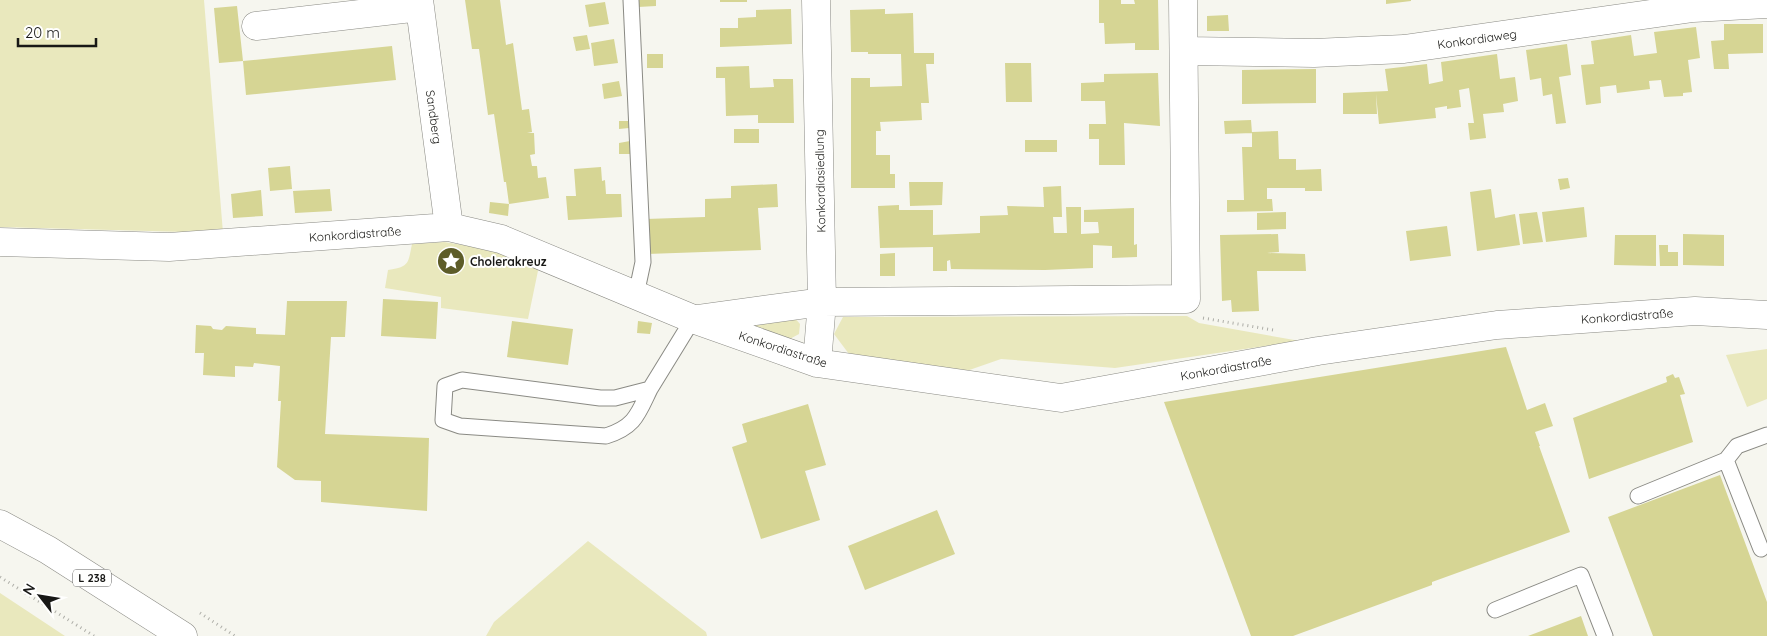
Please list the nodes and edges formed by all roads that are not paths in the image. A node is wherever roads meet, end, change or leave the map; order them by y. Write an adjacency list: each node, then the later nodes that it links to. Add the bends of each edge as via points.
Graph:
1 (631, 0): 10 (lane, via 643,262)
2 (816, 0): 11 (street, Konkordiasiedlung)
3 (1183, 0): 7 (street)
4 (419, 4): 6 (street, Sandberg); 8 (street, Sandberg)
5 (1767, 4): 7 (street, Konkordiaweg, via 1693,8 1404,49 1314,54)
6 (256, 26)
7 (1185, 51): 11 (street, Konkordiastraße, via 1186,299)
8 (449, 227): 9 (street, Konkordiastraße, via 169,248); 10 (street, Konkordiastraße, via 502,239)
9 (0, 242)
10 (636, 295): 13 (street, Konkordiastraße)
11 (822, 302): 13 (street, Konkordiastraße); 14 (street, Konkordiasiedlung)
12 (1767, 315): 14 (street, Konkordiastraße, via 1694,311 1497,325 1318,351 1061,398)
13 (693, 319): 14 (street, Konkordiastraße); 15 (lane)
14 (817, 363)
15 (650, 389): 15 (lane, via 615,398 600,398 462,380 445,386 443,420 460,426 606,436 620,431 634,420)
16 (1767, 435): 17 (lane, via 1737,446)
17 (1726, 460): 18 (lane); 20 (lane)
18 (1638, 496)
19 (0, 524): 22 (street, L 238, via 48,550)
20 (1761, 549)
21 (1496, 610): 23 (lane, via 1581,574)
22 (183, 636)
23 (1605, 636)

